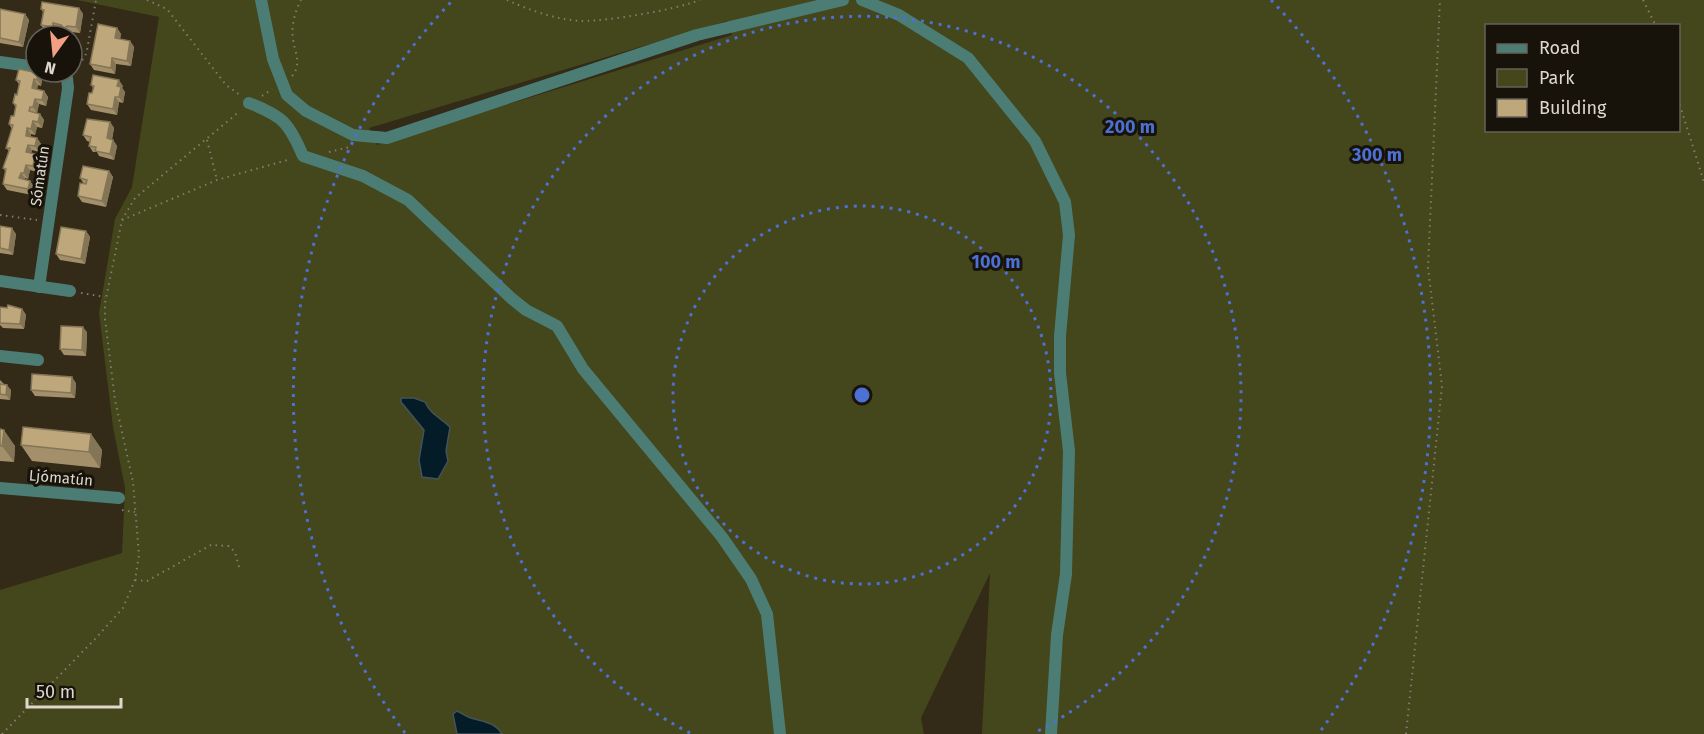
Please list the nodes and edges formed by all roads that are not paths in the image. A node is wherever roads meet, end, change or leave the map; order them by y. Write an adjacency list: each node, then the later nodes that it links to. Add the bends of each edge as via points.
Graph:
1 (261, 0): 2 (street, via 273,59 287,95 306,111 353,135 387,138 697,35)
2 (843, 0)
3 (862, 0): 16 (street, via 899,15 968,58 1035,141 1065,202 1069,235 1060,373 1070,452 1066,574)
4 (0, 62): 5 (street)
5 (24, 65)
6 (68, 84): 9 (street, Sómatún)
7 (249, 103): 15 (street, via 283,119 303,156 363,176 408,200 511,298 557,326 583,369 722,537 751,579 767,614)
8 (0, 281): 9 (street)
9 (39, 287): 10 (street)
10 (70, 291)
11 (0, 356): 12 (street)
12 (38, 360)
13 (0, 488): 14 (street, Ljómatún)
14 (119, 498)
15 (780, 734)
16 (1051, 734)

